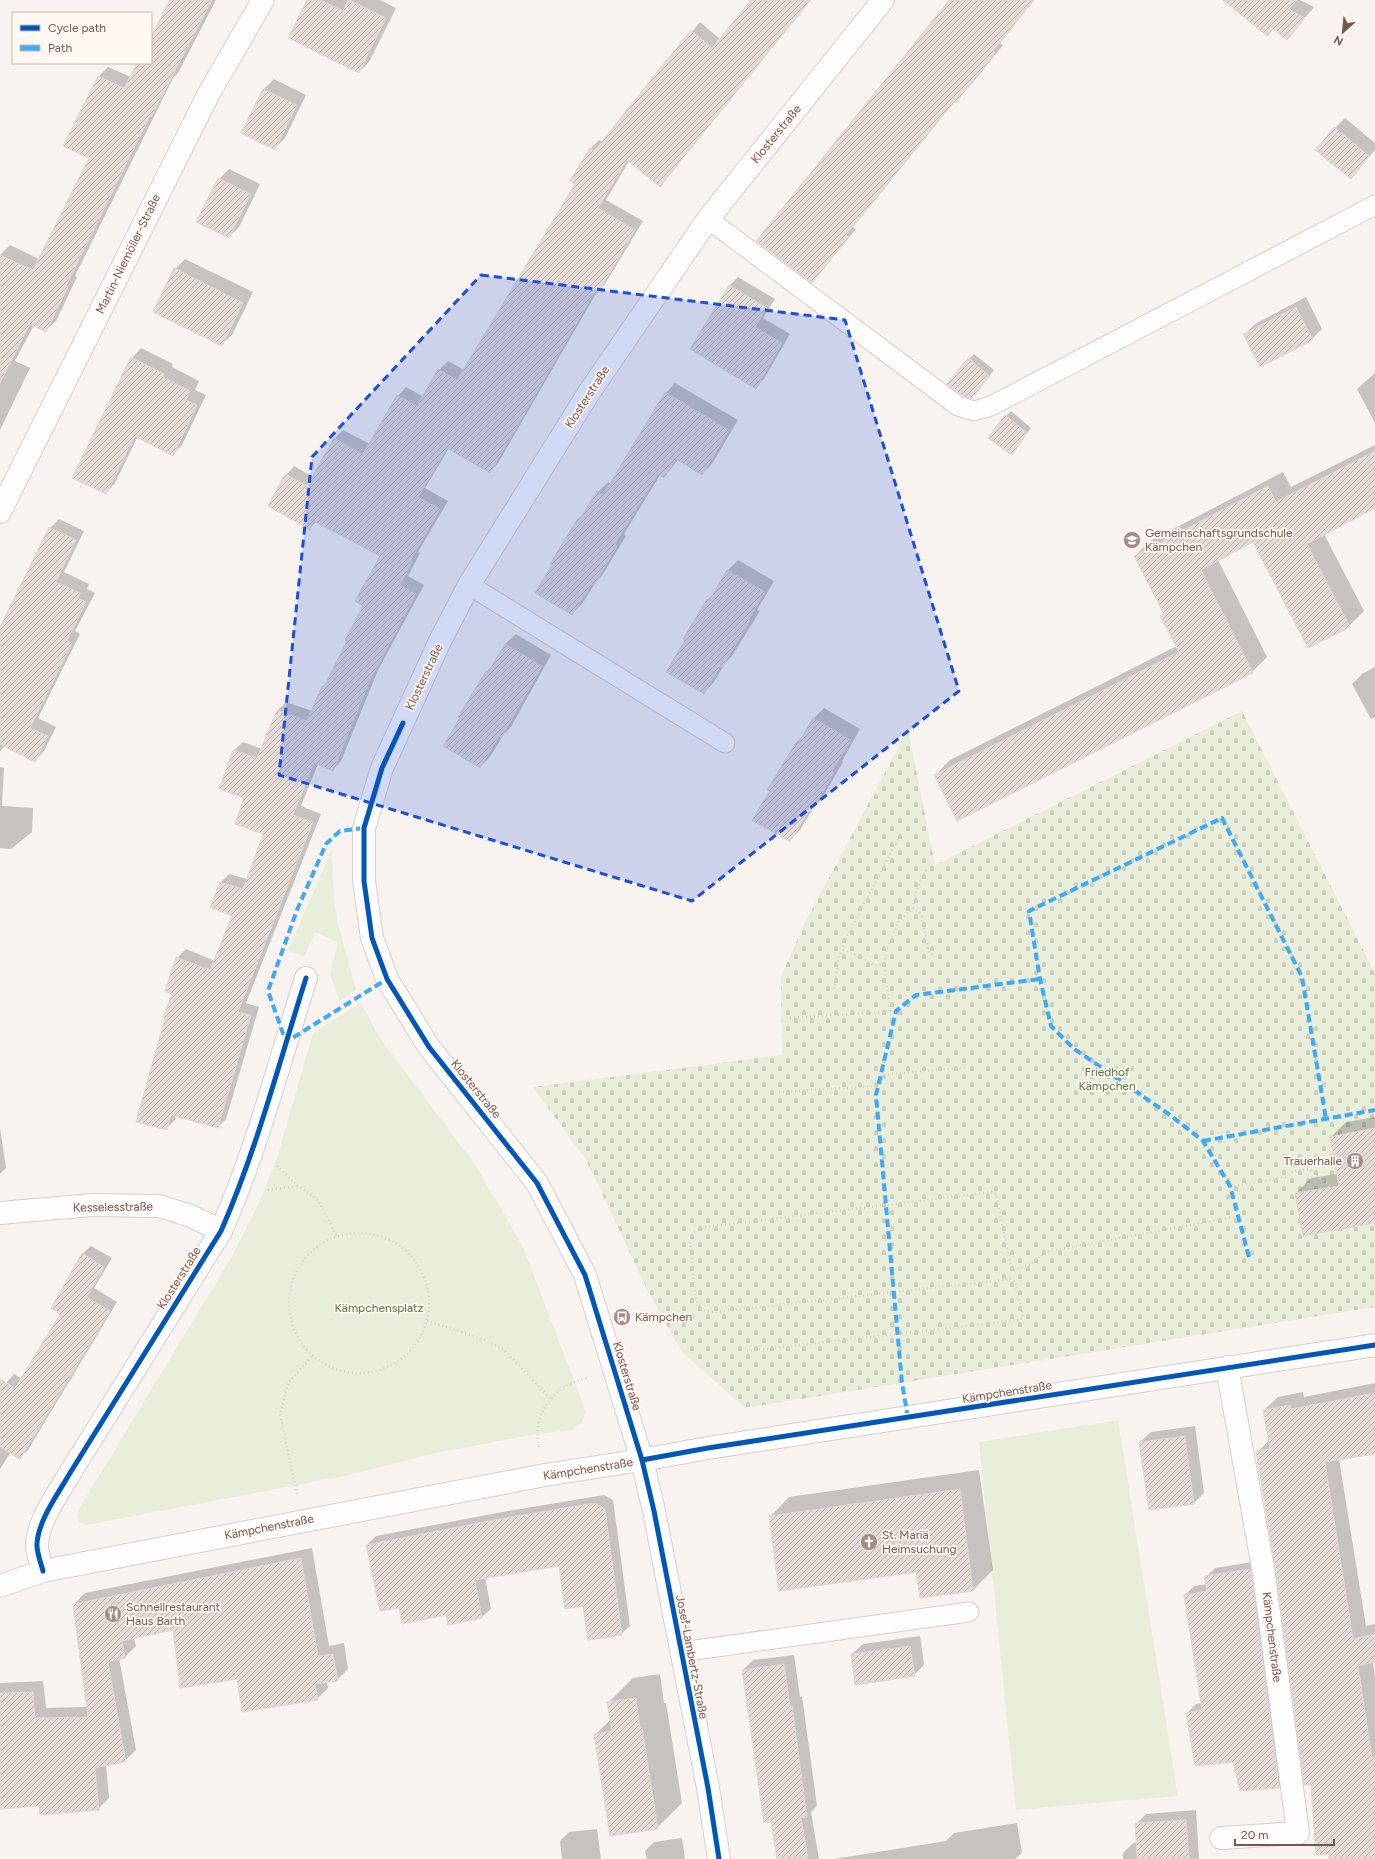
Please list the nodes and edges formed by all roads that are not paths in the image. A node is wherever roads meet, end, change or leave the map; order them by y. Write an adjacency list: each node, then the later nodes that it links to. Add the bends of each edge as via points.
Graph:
1 (263, 0): 5 (street, Martin-Niemöller-Straße, via 208,94)
2 (883, 0): 4 (street, Klosterstraße)
3 (1375, 205): 4 (lane, via 991,406 974,411 958,406)
4 (708, 218): 6 (street, Klosterstraße, via 588,394)
5 (0, 512)
6 (468, 585): 7 (lane); 13 (street, Klosterstraße, via 382,768 364,828 364,882 372,938 387,979 429,1047 537,1183 585,1275)
7 (725, 743)
8 (306, 978): 10 (street, Klosterstraße, via 255,1145)
9 (0, 1213): 10 (street, Kesselesstraße, via 92,1205 159,1206 191,1216)
10 (221, 1231): 14 (street, Klosterstraße, via 50,1508 36,1544)
11 (1375, 1345): 12 (street, Kämpchenstraße)
12 (1227, 1366): 13 (street, Kämpchenstraße); 18 (street, Kämpchenstraße, via 1264,1568 1298,1833)
13 (642, 1460): 14 (street, Kämpchenstraße, via 545,1475); 17 (street, Josef-Lambertz-Straße, via 659,1532)
14 (43, 1571): 15 (street, Kämpchenstraße)
15 (0, 1586)
16 (969, 1612): 17 (lane)
17 (680, 1652): 19 (street, Josef-Lambertz-Straße, via 708,1788)
18 (1221, 1838)
19 (719, 1859)

